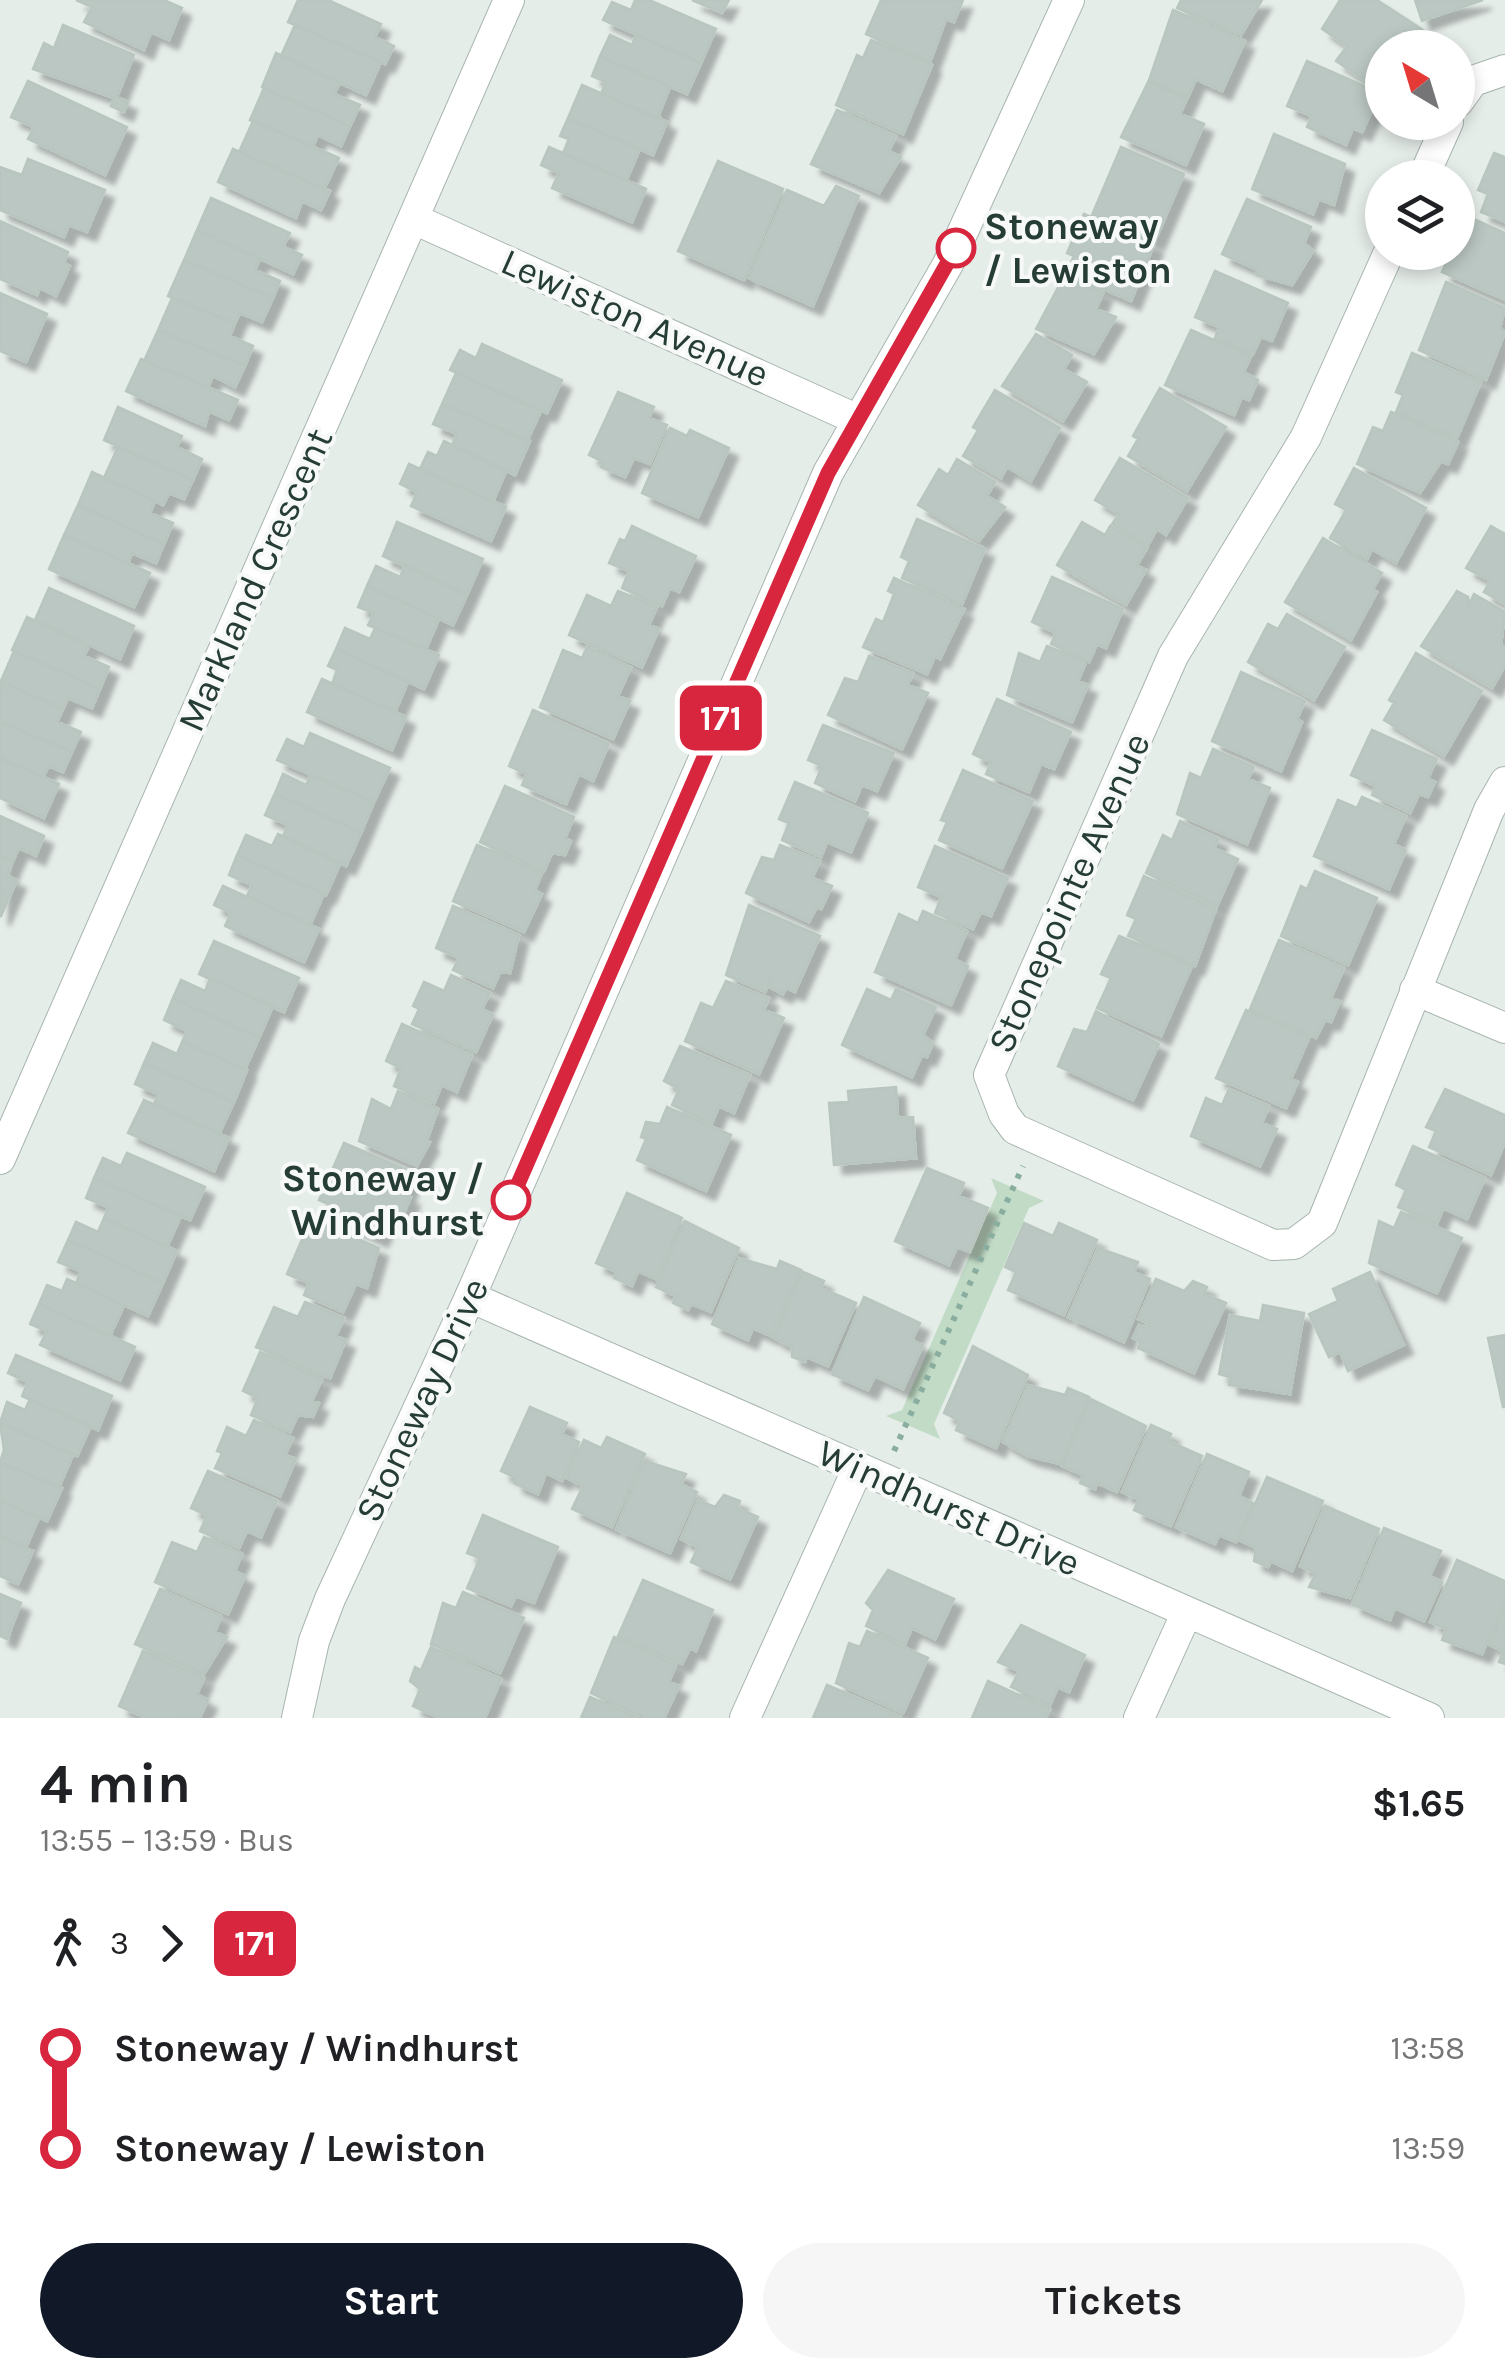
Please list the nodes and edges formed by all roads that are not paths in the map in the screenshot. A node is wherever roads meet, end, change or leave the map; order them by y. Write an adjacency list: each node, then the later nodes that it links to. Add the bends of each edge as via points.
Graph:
1 (509, 0): 5 (street, Markland Crescent)
2 (1069, 0): 7 (street, Stoneway Drive, via 948,264)
3 (1505, 70): 4 (street)
4 (1475, 82)
5 (414, 219): 7 (street, Lewiston Avenue); 11 (street, Markland Crescent)
6 (1381, 270): 9 (street, Stonepointe Avenue, via 1306,436 1173,656 989,1075 1015,1129 1273,1246 1294,1244 1322,1223)
7 (856, 419): 12 (street, Stoneway Drive)
8 (1505, 782): 9 (street, Stonepointe Avenue)
9 (1415, 990): 10 (street)
10 (1505, 1028)
11 (0, 1159)
12 (470, 1297): 13 (street, Windhurst Drive); 15 (street, Stoneway Drive, via 330,1599)
13 (870, 1474): 14 (street, Windhurst Drive); 16 (street)
14 (1187, 1612): 17 (street); 18 (street, Windhurst Drive)
15 (297, 1718)
16 (745, 1718)
17 (1139, 1718)
18 (1429, 1718)

